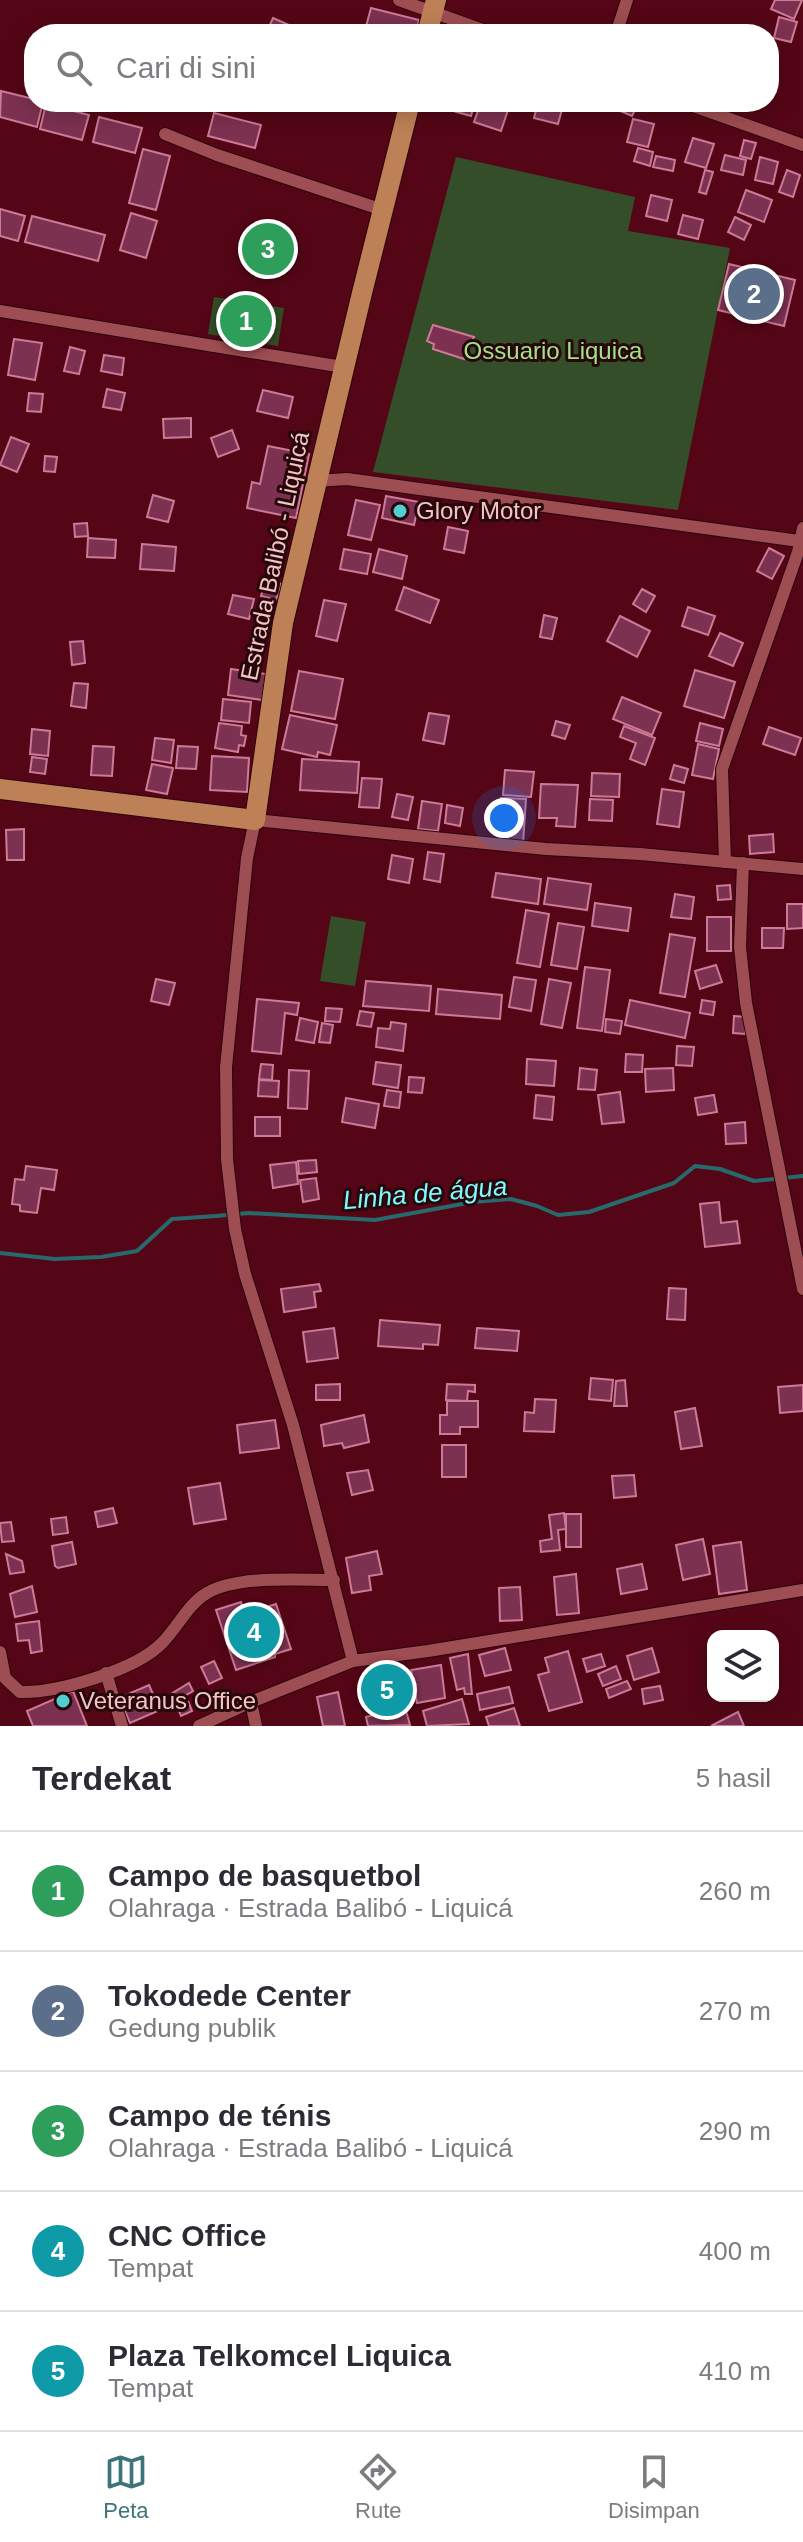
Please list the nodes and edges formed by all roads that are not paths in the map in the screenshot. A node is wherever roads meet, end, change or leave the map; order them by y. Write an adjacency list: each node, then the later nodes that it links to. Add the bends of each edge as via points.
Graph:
1 (399, 0): 3 (street)
2 (627, 0): 5 (street)
3 (435, 6): 4 (street)
4 (473, 24)
5 (619, 24)
6 (408, 112): 10 (main road, Estrada Balibó - Liquicá)
7 (710, 112): 9 (street)
8 (165, 134): 10 (street)
9 (803, 145)
10 (383, 210): 12 (main road, Estrada Balibó - Liquicá)
11 (0, 311): 12 (street)
12 (343, 367): 13 (main road, Estrada Balibó - Liquicá)
13 (316, 481): 14 (street, via 347,479); 16 (main road, Estrada Balibó - Liquicá, via 283,623)
14 (801, 534): 17 (street, via 722,769)
15 (0, 789): 16 (main road)
16 (255, 820): 17 (street); 21 (street, via 226,1067 227,1159 245,1274)
17 (725, 862): 18 (street)
18 (743, 863): 19 (street); 20 (street, via 740,947 746,1003)
19 (803, 869)
20 (803, 1289)
21 (334, 1580): 24 (street); 25 (street, via 242,1583 207,1593 161,1645)
22 (803, 1590): 24 (street)
23 (0, 1652): 25 (street, via 5,1678 20,1692)
24 (353, 1661): 26 (street)
25 (106, 1673): 27 (street)
26 (251, 1702): 28 (street); 29 (street)
27 (122, 1726)
28 (199, 1726)
29 (256, 1726)

